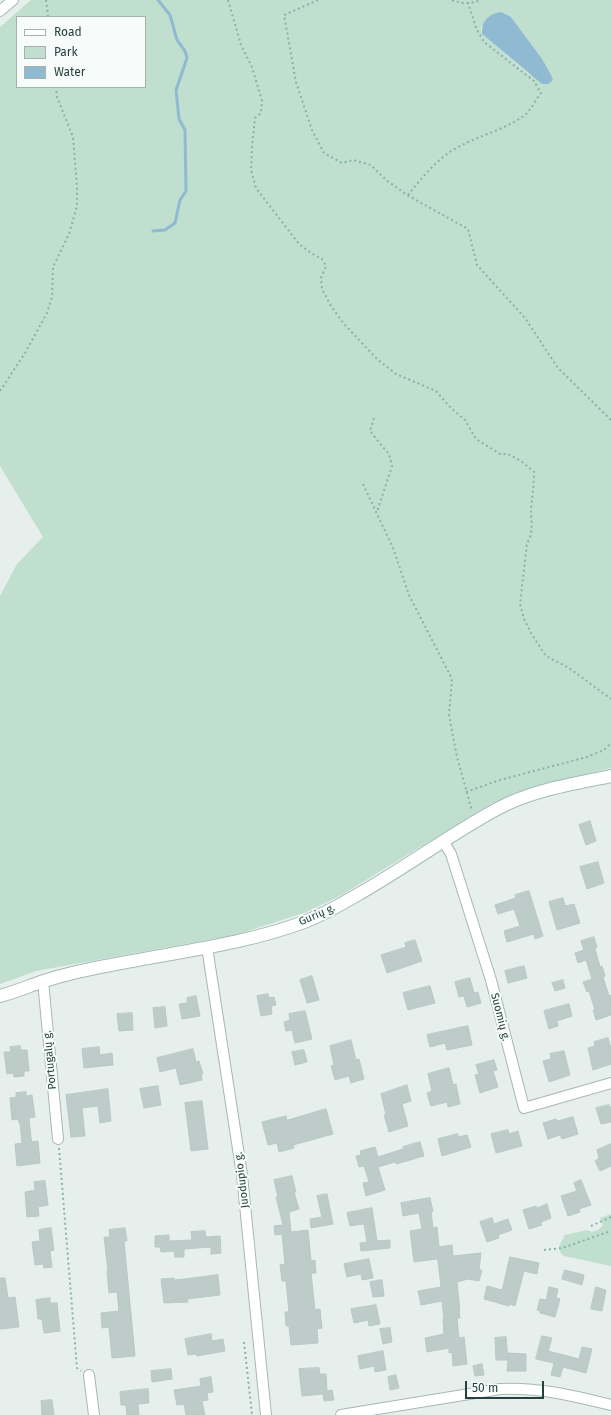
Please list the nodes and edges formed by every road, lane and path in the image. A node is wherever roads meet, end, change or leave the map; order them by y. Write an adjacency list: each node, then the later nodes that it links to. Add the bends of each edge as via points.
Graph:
1 (13, 0): 8 (street)
2 (46, 0): 9 (path)
3 (228, 0): 17 (path, via 241,45 252,67 262,101 261,113 255,118 252,147 251,170 256,188 299,244 322,258 326,266 321,278 322,289 344,324 372,353 396,374 436,391 465,420 476,439 500,454 508,454 521,461 534,472 531,530 527,543 520,604 524,619 546,656 569,668)
4 (318, 0): 11 (path, via 284,15 296,82 312,130 324,153 342,163 353,160 371,165)
5 (452, 0): 7 (path)
6 (481, 0): 7 (path)
7 (468, 3): 11 (path, via 484,42 534,81 541,93 526,114 491,134 452,150)
8 (0, 11)
9 (48, 16)
10 (56, 88): 12 (path, via 57,97 73,137 78,187 77,206 69,234 54,267 52,297 47,313)
11 (407, 195): 14 (path, via 468,229 477,265 524,318 558,368)
12 (0, 391)
13 (374, 418): 16 (path, via 370,431 389,454 392,466)
14 (611, 420)
15 (363, 484): 16 (path)
16 (376, 513): 20 (path, via 393,548 408,595 452,678 449,715)
17 (611, 699)
18 (611, 742): 20 (path, via 604,750 587,757 500,780)
19 (611, 776): 21 (street, Gurių g., via 533,794 498,808)
20 (466, 792): 21 (path)
21 (475, 822): 22 (street, Gurių g.)
22 (443, 841): 23 (street, Gurių g., via 368,889 305,921 275,932); 26 (street, Suomių g., via 451,854 491,980 524,1108)
23 (207, 947): 24 (street, Gurių g.); 37 (street, Juodupio g., via 242,1175)
24 (43, 981): 25 (street, Gurių g.); 27 (street, Portugalų g.)
25 (0, 996)
26 (611, 1083)
27 (58, 1139): 33 (path, via 77,1368)
28 (611, 1217): 29 (path)
29 (591, 1226)
30 (610, 1233): 31 (path, via 562,1248)
31 (544, 1250)
32 (244, 1342): 36 (path)
33 (89, 1375): 35 (street)
34 (611, 1405): 38 (street, via 568,1394 512,1388)
35 (94, 1415)
36 (252, 1415)
37 (266, 1415)
38 (341, 1415)

